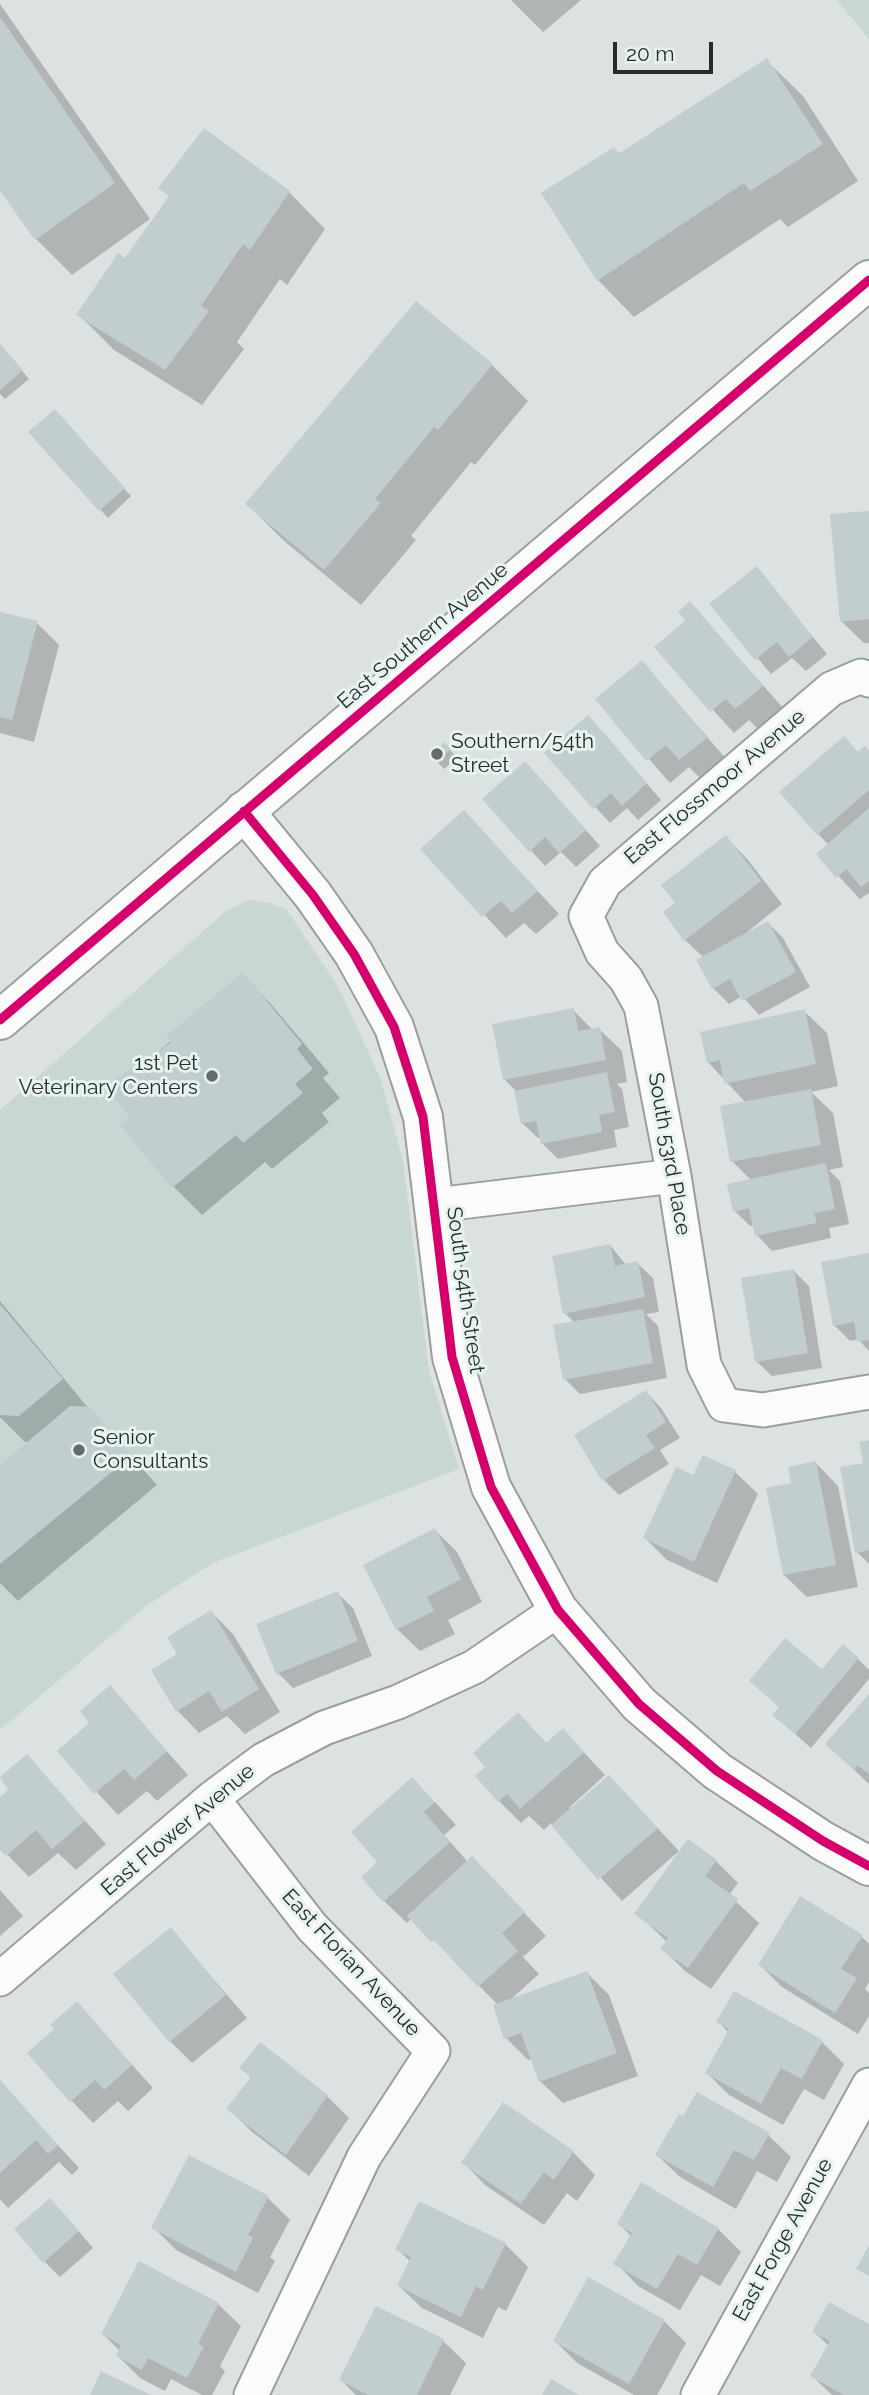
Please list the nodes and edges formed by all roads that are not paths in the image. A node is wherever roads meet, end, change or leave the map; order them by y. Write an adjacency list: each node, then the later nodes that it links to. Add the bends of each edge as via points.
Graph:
1 (869, 280): 3 (street, East Southern Avenue)
2 (865, 678): 4 (street, East Flossmoor Avenue, via 831,689 615,873)
3 (244, 811): 5 (street, East Southern Avenue); 7 (street, South 54th Street, via 320,905 354,954 394,1027 423,1117)
4 (586, 916): 6 (street, South 53rd Place, via 602,952 642,1006)
5 (0, 1020)
6 (674, 1176): 7 (street); 8 (street, South 53rd Place, via 704,1365 724,1405 763,1410)
7 (436, 1205): 9 (street, South 54th Street, via 452,1357 468,1412 491,1487)
8 (869, 1392)
9 (558, 1610): 10 (street, East Flower Avenue, via 474,1667 398,1702 324,1728 263,1760); 11 (street, South 54th Street, via 639,1704 717,1771)
10 (212, 1798): 12 (street, East Flower Avenue); 14 (street, East Florian Avenue, via 312,1927 433,2051 364,2157)
11 (869, 1866)
12 (0, 1979)
13 (869, 2085): 15 (street, East Forge Avenue)
14 (251, 2395)
15 (698, 2395)

